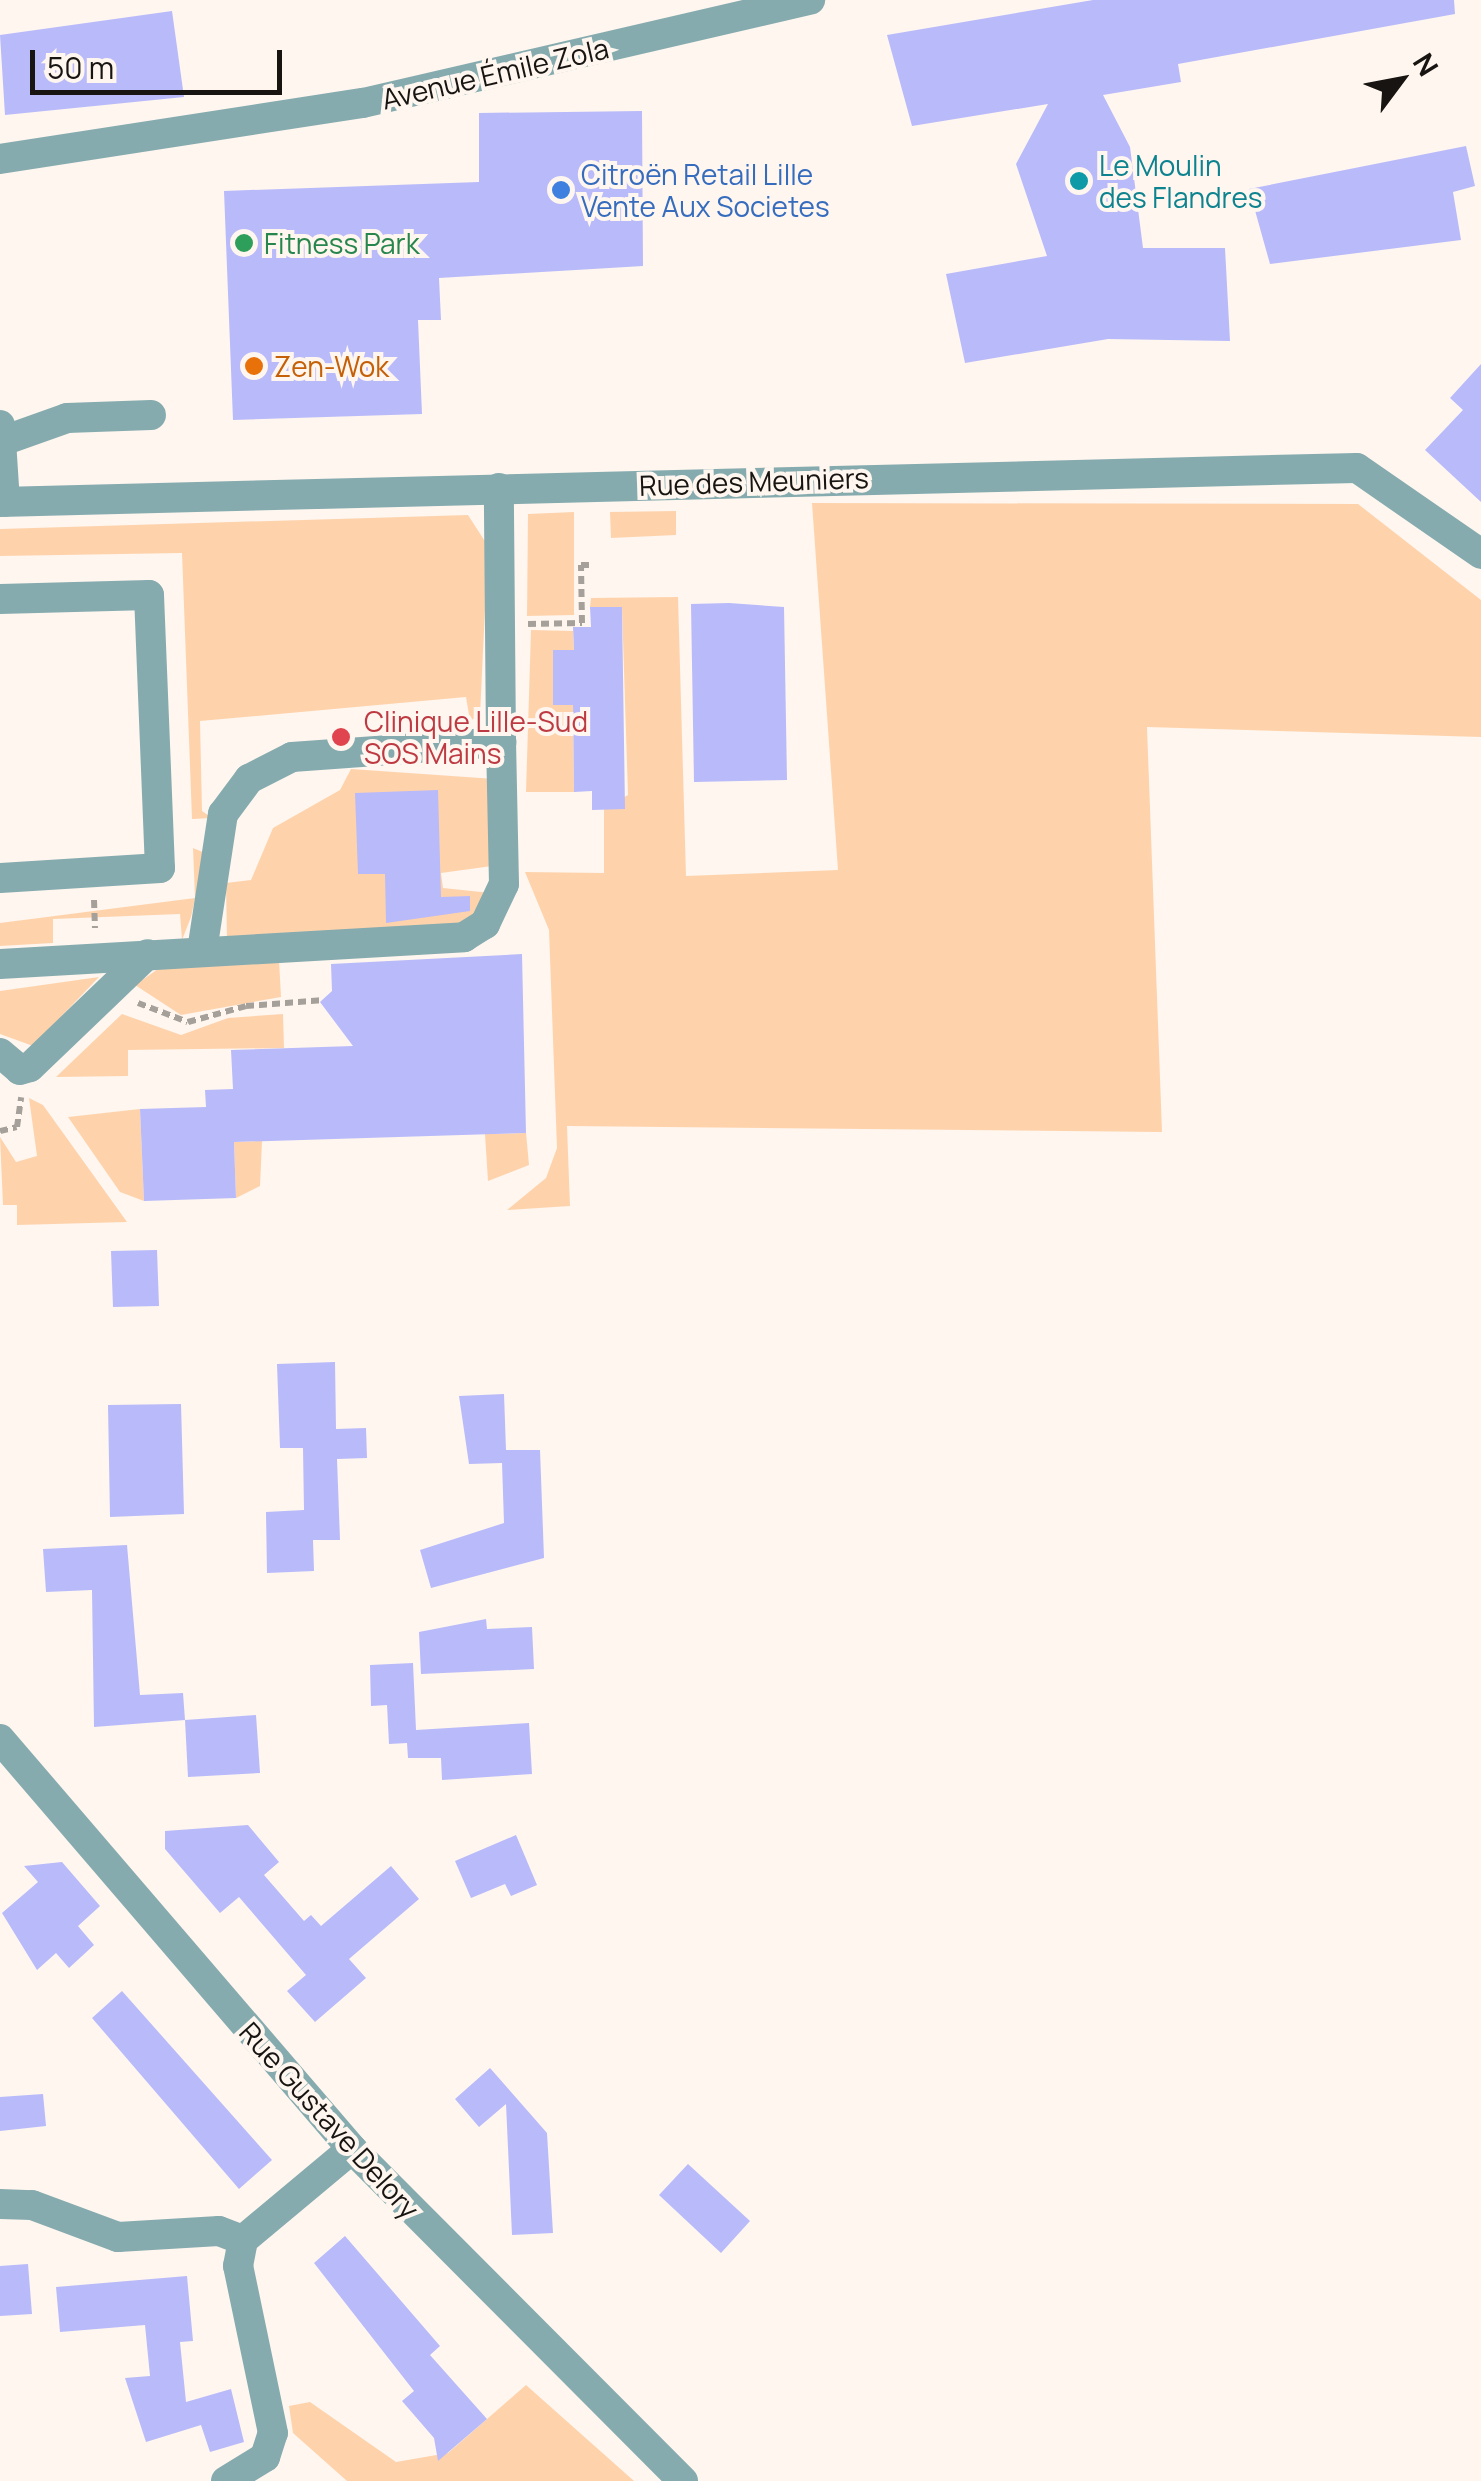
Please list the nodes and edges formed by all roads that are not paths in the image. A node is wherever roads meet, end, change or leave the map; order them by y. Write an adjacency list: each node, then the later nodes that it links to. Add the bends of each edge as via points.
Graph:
1 (810, 0): 2 (street, Avenue Émile Zola, via 349,106)
2 (0, 159)
3 (151, 414): 5 (street, via 67,418)
4 (0, 421): 5 (street)
5 (1, 442): 7 (street)
6 (499, 488): 7 (street, Rue des Meuniers); 8 (street, Rue des Meuniers, via 1358,468); 10 (street)
7 (2, 502)
8 (1481, 554)
9 (0, 599): 11 (street, via 148,595 160,868)
10 (501, 742): 12 (street, via 292,756 249,779 223,814); 12 (street, via 504,884 485,924 442,941)
11 (0, 878)
12 (202, 951): 13 (street)
13 (148, 954): 14 (street); 15 (street)
14 (0, 964)
15 (7, 1068)
16 (0, 1739): 17 (street, Rue Gustave Delory)
17 (352, 2149): 19 (street); 21 (street, Rue Gustave Delory)
18 (0, 2204): 19 (street, via 32,2205 118,2237 219,2230)
19 (243, 2240): 20 (street, via 238,2266 274,2433 264,2457)
20 (226, 2481)
21 (683, 2481)

